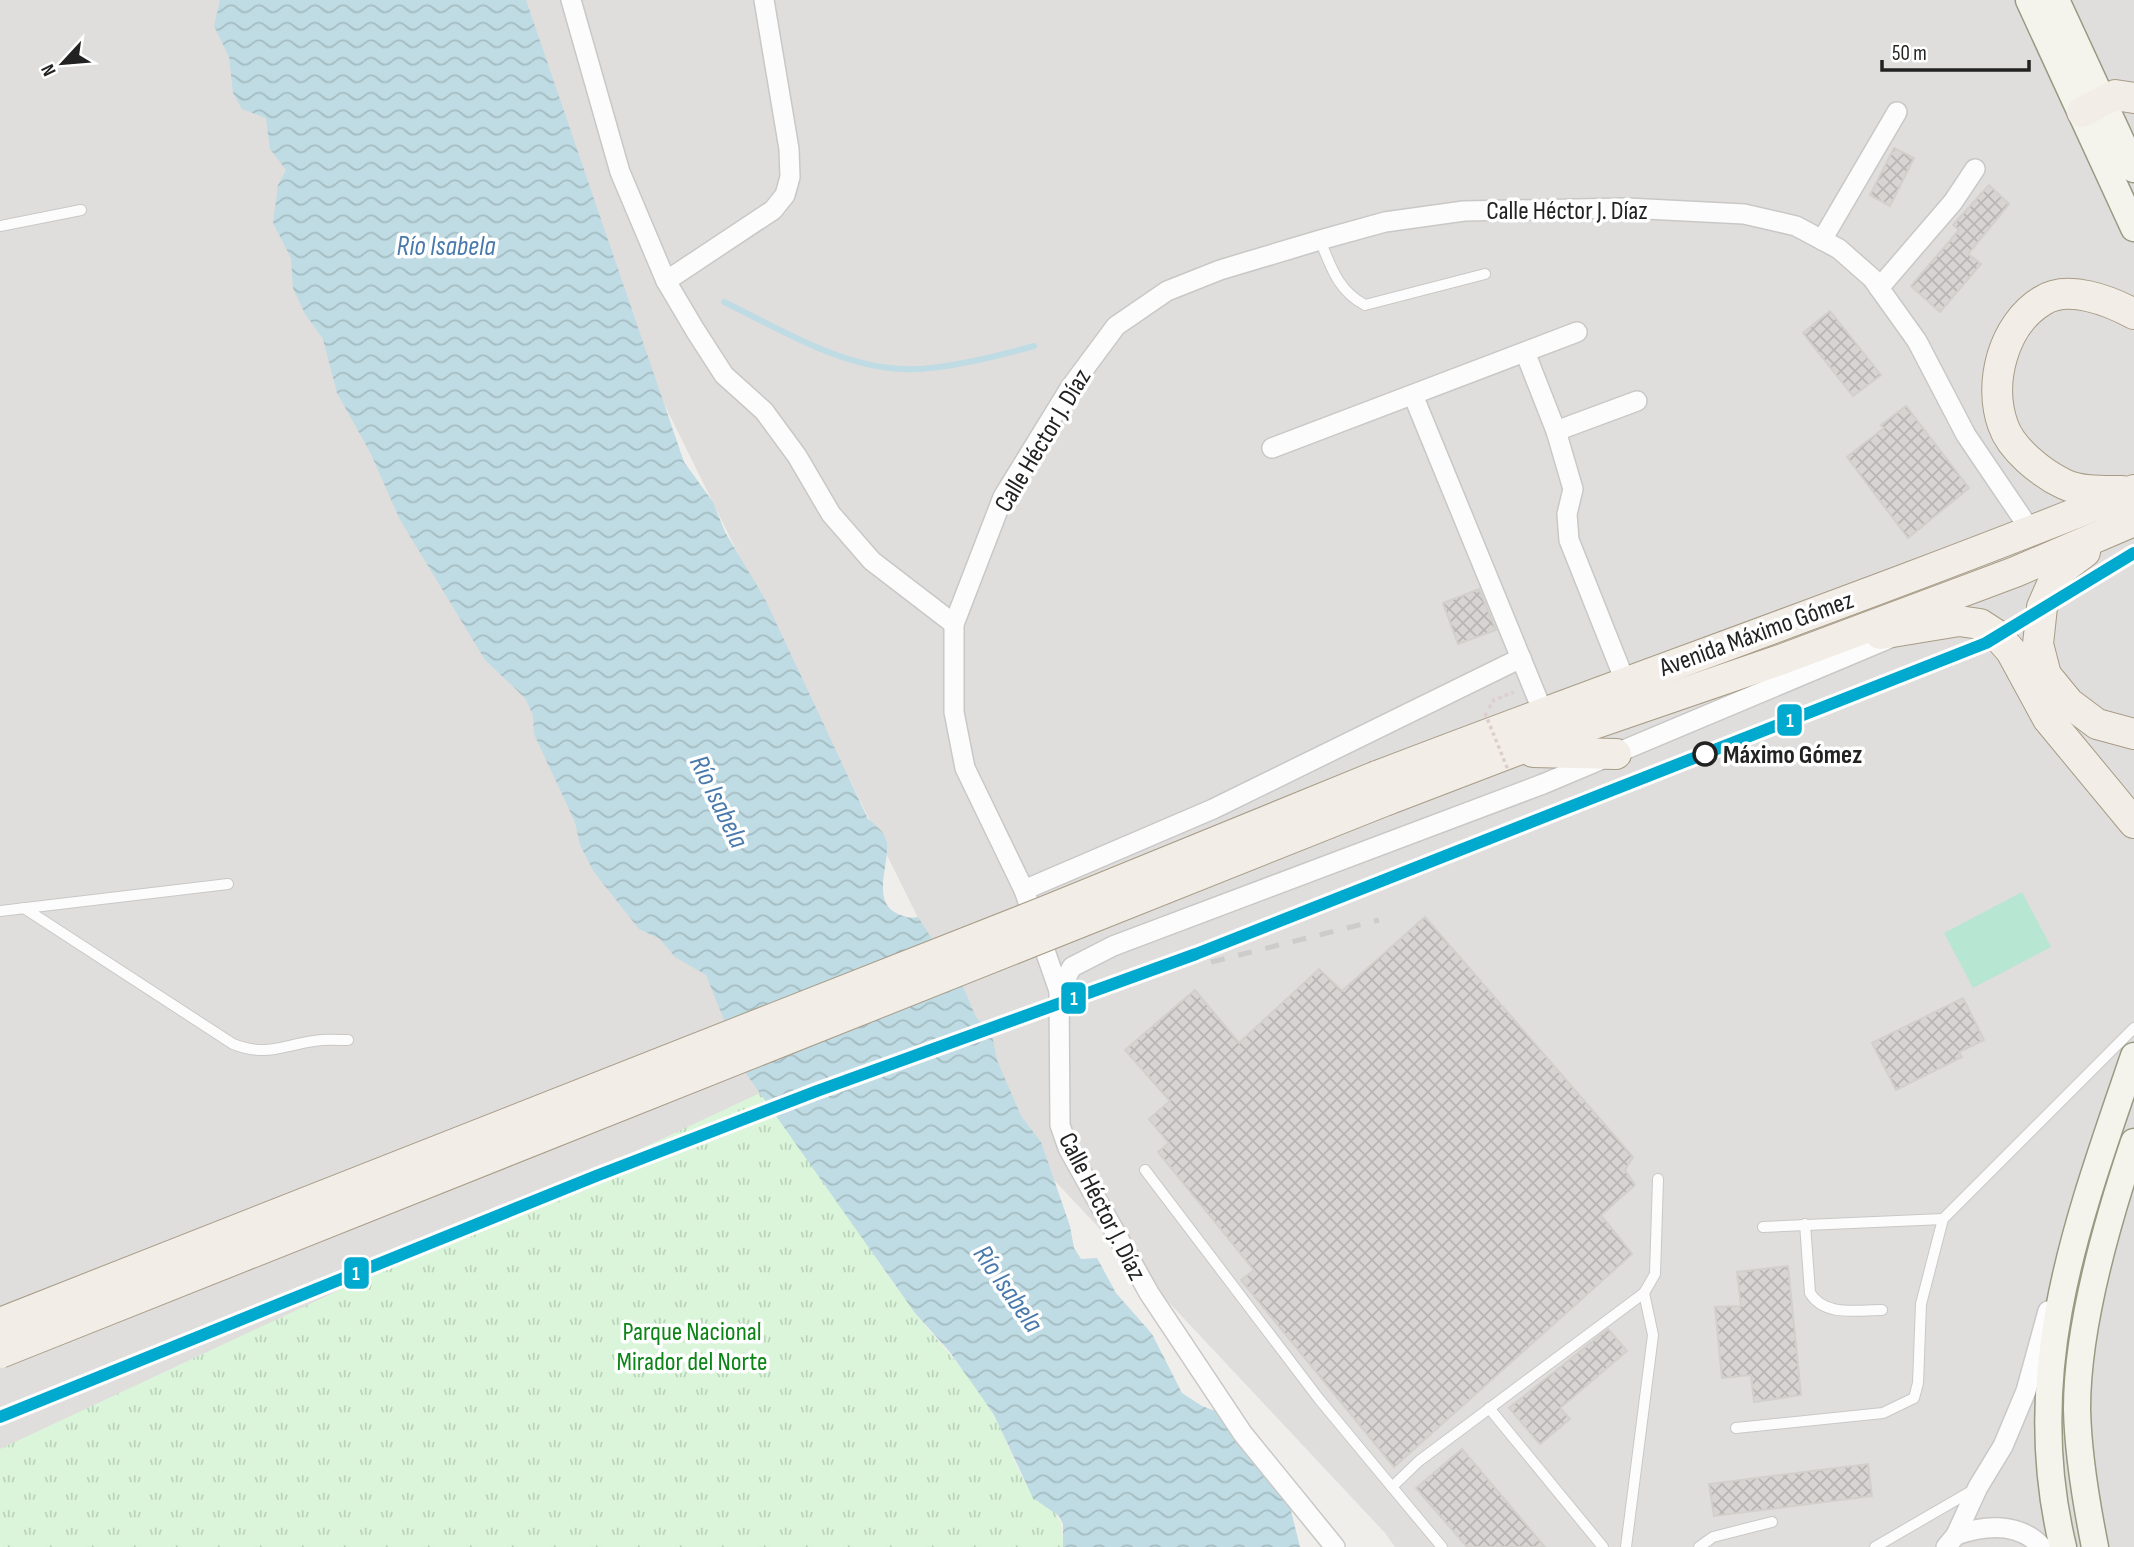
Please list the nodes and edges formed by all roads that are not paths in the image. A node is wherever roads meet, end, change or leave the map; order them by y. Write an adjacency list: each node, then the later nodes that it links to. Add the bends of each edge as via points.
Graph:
1 (571, 0): 16 (street, via 620,172)
2 (765, 0): 16 (street, via 789,149 785,195 773,210)
3 (2029, 0): 6 (main road)
4 (2056, 0): 6 (main road)
5 (2134, 98): 6 (main road, via 2124,94)
6 (2093, 106): 9 (main road); 12 (main road)
7 (1897, 112): 14 (street)
8 (1975, 169): 17 (street, via 1953,202)
9 (2134, 169)
10 (81, 210): 11 (lane)
11 (0, 226)
12 (2134, 228)
13 (1320, 240): 14 (street, Calle Héctor J. Díaz, via 1385,222 1464,211 1628,208 1744,214 1796,226); 15 (lane, via 1338,284 1364,305); 28 (street, Calle Héctor J. Díaz, via 1220,270 1167,292 1116,326 1070,388 1003,497)
14 (1822, 240): 17 (street, Calle Héctor J. Díaz, via 1839,249)
15 (1485, 274)
16 (666, 281): 28 (street, via 724,375 764,411 831,514 873,561)
17 (1879, 288): 27 (street, Calle Héctor J. Díaz, via 1917,341 1966,435)
18 (2134, 314): 25 (main road, via 2115,304 2071,294 2043,300 2021,322 2004,349 1996,386 2003,427 2026,458 2064,484 2095,491)
19 (1577, 332): 20 (street)
20 (1525, 352): 21 (street); 23 (street)
21 (1413, 395): 24 (street); 31 (street)
22 (1637, 401): 23 (street)
23 (1556, 431): 32 (street, via 1573,489 1567,514 1569,540)
24 (1272, 448)
25 (2133, 490): 27 (main road, Avenida Máximo Gómez)
26 (2124, 526): 30 (main road, Avenida Máximo Gómez, via 2015,572); 34 (main road, via 2057,573 2042,607 2038,645 2046,675 2070,703 2097,724)
27 (2031, 531): 32 (main road, Avenida Máximo Gómez)
28 (954, 624): 40 (street, Calle Héctor J. Díaz, via 954,712 965,768)
29 (1906, 631): 30 (main road); 35 (street); 38 (main road, via 1959,621 1980,624 1997,635 2011,651 2048,719)
30 (1827, 640): 36 (main road, Avenida Máximo Gómez)
31 (1521, 657): 33 (street); 40 (street, via 1213,809)
32 (1625, 681): 33 (main road, Avenida Máximo Gómez)
33 (1544, 712): 37 (main road, Avenida Máximo Gómez)
34 (2134, 734)
35 (1616, 754): 36 (main road); 43 (street, via 1113,946 1072,967)
36 (1512, 760): 37 (main road, Avenida Máximo Gómez)
37 (1382, 788): 56 (main road, bridge, via 1025,920); 57 (main road, bridge)
38 (2134, 823)
39 (228, 884): 41 (lane)
40 (1024, 890): 43 (street, Calle Héctor J. Díaz)
41 (24, 908): 42 (lane); 45 (lane, via 252,1052 272,1052 318,1040)
42 (0, 911)
43 (1059, 991): 64 (street, Calle Héctor J. Díaz, via 1060,1125 1068,1148 1149,1293 1236,1424)
44 (2134, 1028): 50 (lane)
45 (348, 1040)
46 (2134, 1056): 51 (main road)
47 (2134, 1142): 72 (main road, via 2107,1234 2081,1357 2080,1450)
48 (1145, 1170): 60 (lane)
49 (1658, 1179): 54 (lane, via 1655,1274)
50 (1943, 1219): 52 (lane); 59 (lane, via 1921,1304 1914,1398 1883,1413)
51 (2077, 1221): 61 (street, via 2057,1275 2026,1391 2003,1446); 71 (main road, via 2048,1377 2052,1480)
52 (1805, 1224): 53 (lane); 55 (lane, via 1810,1293 1816,1302 1828,1310)
53 (1763, 1227)
54 (1644, 1293): 58 (lane); 67 (lane, via 1653,1335)
55 (1882, 1310)
56 (0, 1324)
57 (0, 1353)
58 (1489, 1408): 60 (lane); 66 (lane)
59 (1736, 1428)
60 (1392, 1487): 65 (lane)
61 (1978, 1488): 63 (street); 69 (lane)
62 (1772, 1522): 68 (lane, via 1713,1537)
63 (1951, 1541): 70 (street, via 1982,1526 2034,1538)
64 (1335, 1547)
65 (1442, 1547)
66 (1603, 1547)
67 (1626, 1547)
68 (1699, 1547)
69 (1875, 1547)
70 (2042, 1547)
71 (2063, 1547)
72 (2095, 1547)

